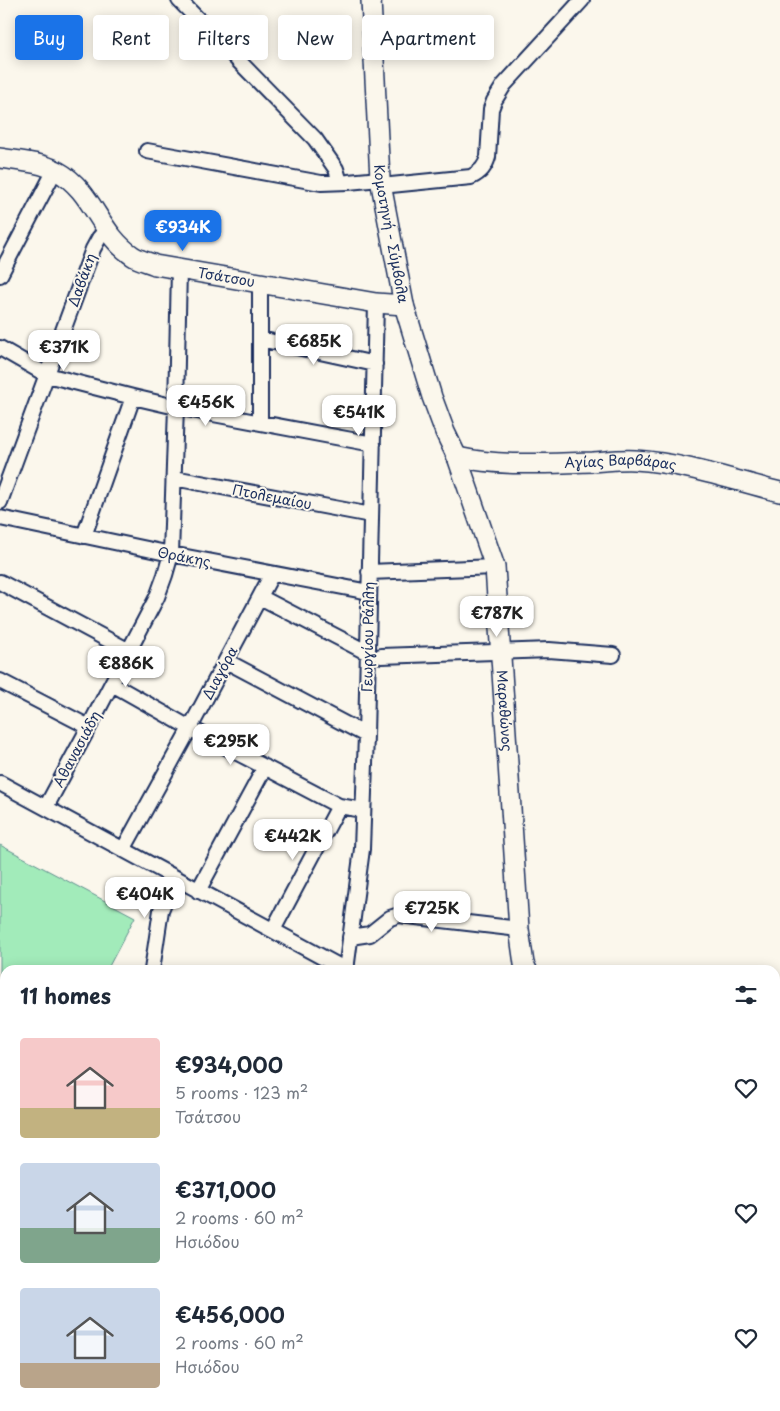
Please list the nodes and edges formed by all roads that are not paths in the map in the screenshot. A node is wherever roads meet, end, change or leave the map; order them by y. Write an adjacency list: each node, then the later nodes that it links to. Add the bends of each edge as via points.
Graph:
1 (179, 0): 7 (street, via 315,139 336,169)
2 (371, 0): 8 (street, Κομοτηνή - Σύμβολα)
3 (582, 0): 8 (street, via 498,94 491,109 488,157 481,172 471,177)
4 (147, 151): 7 (street, via 321,183)
5 (0, 158): 6 (street, Τσάτσου)
6 (55, 170): 9 (street, Τσάτσου, via 86,196); 11 (street)
7 (340, 182): 8 (street)
8 (381, 183): 14 (street, Κομοτηνή - Σύμβολα)
9 (106, 230): 10 (street, Τσάτσου, via 134,257); 18 (street, Δαβάκη, via 93,249)
10 (179, 269): 12 (street, Τσάτσου); 20 (street, Αθανασιάδη)
11 (0, 275)
12 (260, 283): 13 (street, Τσάτσου); 15 (street)
13 (376, 303): 14 (street, Τσάτσου); 17 (street, Γεωργίου Ράλλη)
14 (404, 305): 23 (street, Κομοτηνή - Σύμβολα, via 432,397)
15 (260, 339): 17 (street); 21 (street)
16 (0, 348): 18 (street)
17 (375, 364): 22 (street, Γεωργίου Ράλλη)
18 (47, 375): 19 (street); 26 (street, Δαβάκη)
19 (133, 397): 20 (street); 29 (street)
20 (176, 407): 21 (street); 24 (street, Αθανασιάδη)
21 (260, 423): 22 (street)
22 (373, 444): 27 (street, Γεωργίου Ράλλη)
23 (457, 457): 25 (street, Αγίας Βαρβάρας, via 500,464 659,462); 31 (street, Μαραθώνος)
24 (174, 478): 27 (street, Πτολεμαίου); 30 (street, Αθανασιάδη)
25 (780, 492)
26 (0, 502)
27 (371, 515): 32 (street, Γεωργίου Ράλλη)
28 (0, 518): 29 (street, Θράκης)
29 (84, 536): 30 (street, Θράκης)
30 (171, 554): 33 (street, Θράκης); 37 (street, Αθανασιάδη, via 157,597)
31 (495, 567): 32 (street); 38 (street, Μαραθώνος)
32 (370, 572): 35 (street, Γεωργίου Ράλλη)
33 (272, 574): 35 (street, Θράκης); 36 (street, Διαγόρα)
34 (0, 582): 37 (street)
35 (369, 592): 39 (street, Γεωργίου Ράλλη)
36 (260, 597): 39 (street); 41 (street, Διαγόρα)
37 (129, 651): 43 (street, Αθανασιάδη)
38 (501, 652): 39 (street); 40 (street, via 549,650); 55 (street, Μαραθώνος)
39 (374, 655): 46 (street, Γεωργίου Ράλλη)
40 (613, 655)
41 (226, 661): 45 (street, Διαγόρα); 46 (street)
42 (0, 681): 44 (street)
43 (112, 684): 44 (street, Αθανασιάδη); 45 (street)
44 (89, 727): 50 (street, Αθανασιάδη)
45 (190, 728): 47 (street); 52 (street, Διαγόρα)
46 (366, 735): 51 (street, Γεωργίου Ράλλη)
47 (265, 768): 49 (street); 54 (street)
48 (0, 784): 50 (street)
49 (339, 806): 51 (street); 56 (street)
50 (46, 807): 52 (street)
51 (363, 810): 57 (street, Γεωργίου Ράλλη, via 362,849)
52 (123, 850): 53 (street)
53 (174, 878): 54 (street); 58 (street, via 161,910)
54 (198, 891): 56 (street)
55 (519, 929): 57 (street, via 398,915 370,934); 61 (street, Μαραθώνος)
56 (273, 930): 59 (street)
57 (350, 937): 60 (street, Γεωργίου Ράλλη)
58 (153, 965)
59 (337, 965)
60 (347, 965)
61 (524, 965)

